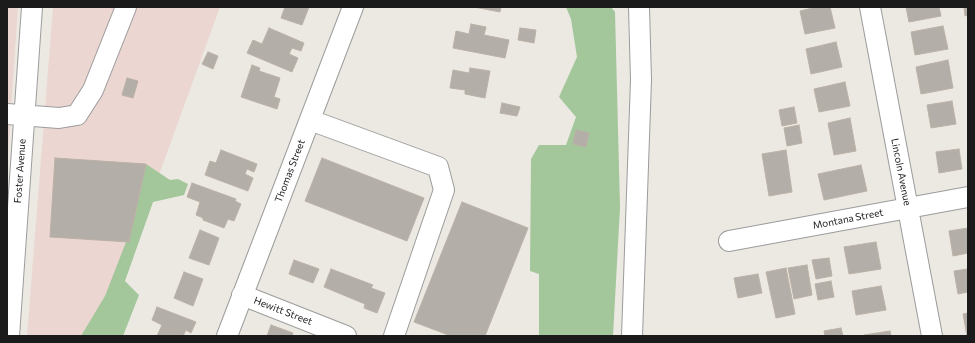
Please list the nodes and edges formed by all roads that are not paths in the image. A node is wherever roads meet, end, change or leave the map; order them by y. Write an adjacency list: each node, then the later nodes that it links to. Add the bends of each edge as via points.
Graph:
1 (32, 7): 6 (street, Foster Avenue)
2 (126, 7): 6 (street, via 93,90 77,115 59,118)
3 (353, 7): 7 (street, Thomas Street)
4 (639, 7): 18 (street, via 641,80)
5 (870, 7): 10 (street, Lincoln Avenue)
6 (16, 114): 8 (street, Foster Avenue)
7 (310, 120): 13 (street, Thomas Street); 17 (street, via 438,167 444,190)
8 (14, 165): 12 (street, Foster Avenue)
9 (968, 197): 10 (street, Montana Street)
10 (908, 208): 11 (street, Montana Street); 19 (street, Lincoln Avenue)
11 (729, 241)
12 (11, 245): 14 (street, Foster Avenue)
13 (242, 295): 15 (street, Thomas Street); 16 (street, Hewitt Street)
14 (8, 330)
15 (227, 336)
16 (346, 336)
17 (394, 336)
18 (632, 336)
19 (932, 336)

